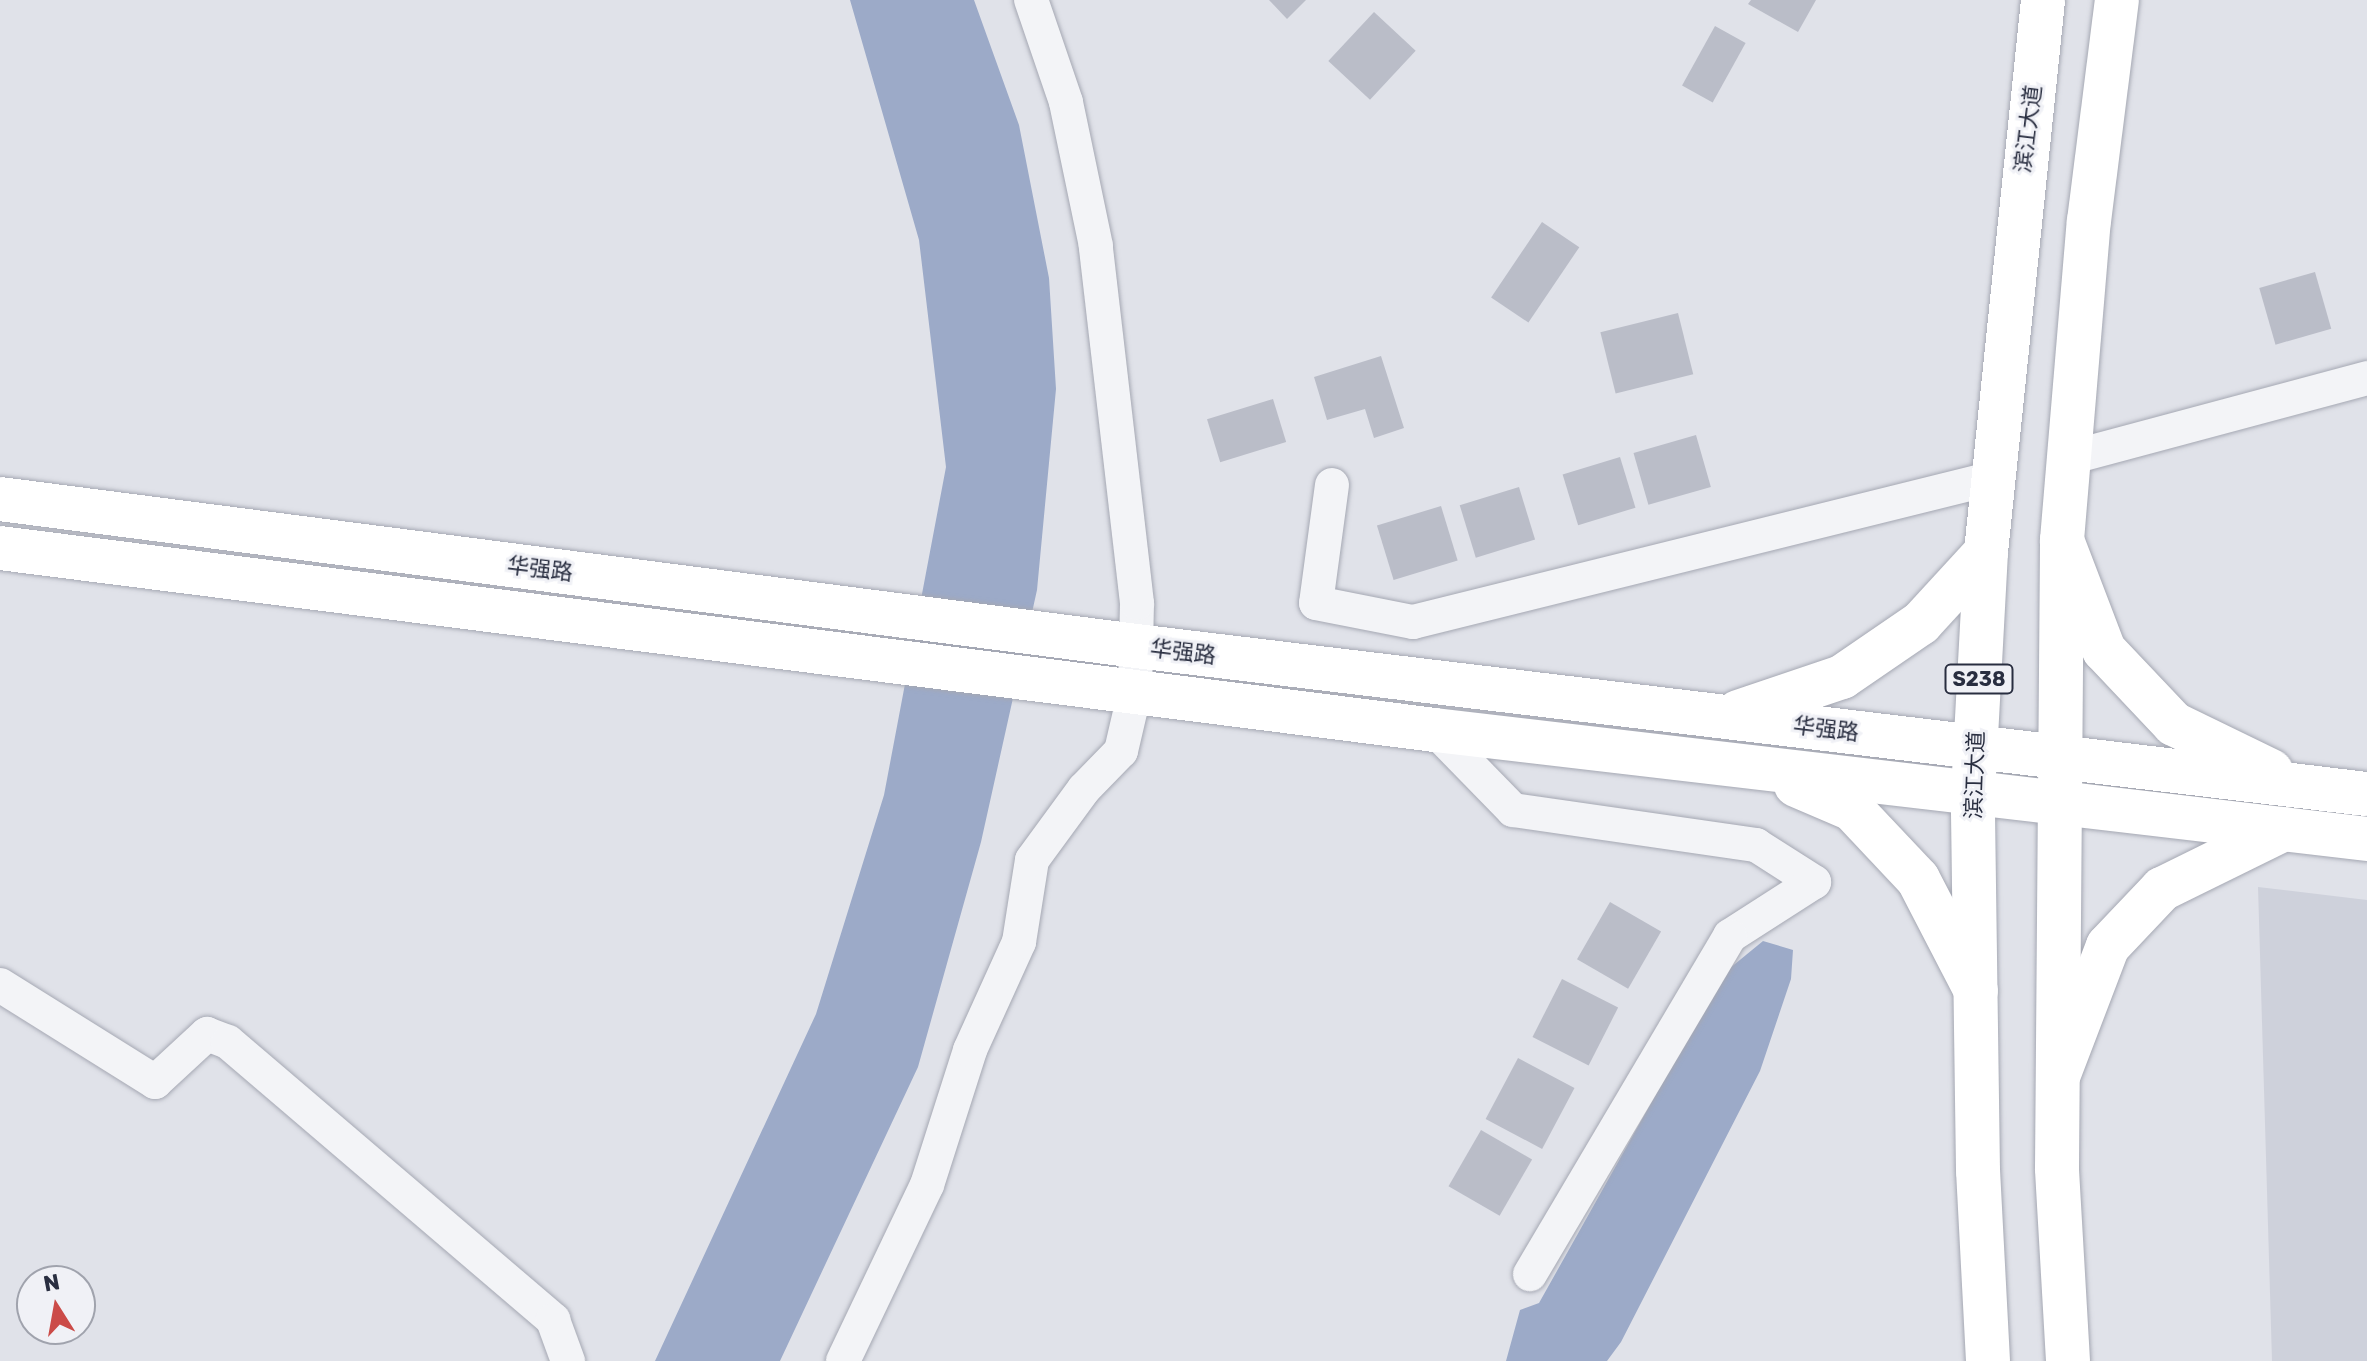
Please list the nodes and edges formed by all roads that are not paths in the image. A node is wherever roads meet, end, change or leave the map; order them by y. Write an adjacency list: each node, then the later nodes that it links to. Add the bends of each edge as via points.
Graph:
1 (1031, 0): 12 (street, via 1066,102 1096,246 1137,603)
2 (2043, 0): 6 (main road, 滨江大道 / S238)
3 (2117, 0): 5 (main road, via 2089,221)
4 (2367, 378): 5 (street)
5 (2069, 458): 9 (main road)
6 (1993, 478): 7 (street, via 1413,622 1316,603); 11 (main road, 滨江大道 / S238)
7 (1332, 485)
8 (0, 499): 12 (main road, 华强路)
9 (2062, 540): 17 (main road); 19 (main road, via 2104,650 2174,724)
10 (0, 548): 13 (main road, 华强路)
11 (1986, 552): 14 (main road, via 1921,623 1842,677); 16 (main road, 滨江大道 / S238)
12 (1136, 646): 13 (street); 14 (main road, 华强路)
13 (1135, 691): 15 (main road, 华强路); 30 (street, via 1121,751 1084,789 1032,860 1019,942 970,1050 927,1185)
14 (1726, 717): 16 (main road, 华强路)
15 (1435, 730): 18 (main road, 华强路); 28 (street, via 1513,810 1756,845 1814,882 1730,936)
16 (1975, 747): 17 (main road, 华强路); 20 (main road, 滨江大道 / S238)
17 (2057, 756): 19 (main road, 华强路); 22 (main road)
18 (1753, 766): 20 (main road, 华强路); 26 (main road, via 1852,809 1918,879)
19 (2302, 786): 21 (main road, 华强路)
20 (1973, 792): 22 (main road, 华强路); 26 (main road, 滨江大道 / S238)
21 (2367, 794)
22 (2057, 802): 23 (main road, 华强路); 27 (main road)
23 (2284, 829): 24 (main road, 华强路); 27 (main road, via 2162,889 2108,946)
24 (2367, 839)
25 (0, 985): 29 (street, via 155,1082 207,1034 228,1042 553,1320)
26 (1976, 991): 31 (main road, 滨江大道 / S238)
27 (2057, 1080): 32 (main road)
28 (1530, 1274)
29 (568, 1361)
30 (843, 1361)
31 (1988, 1361)
32 (2068, 1361)

